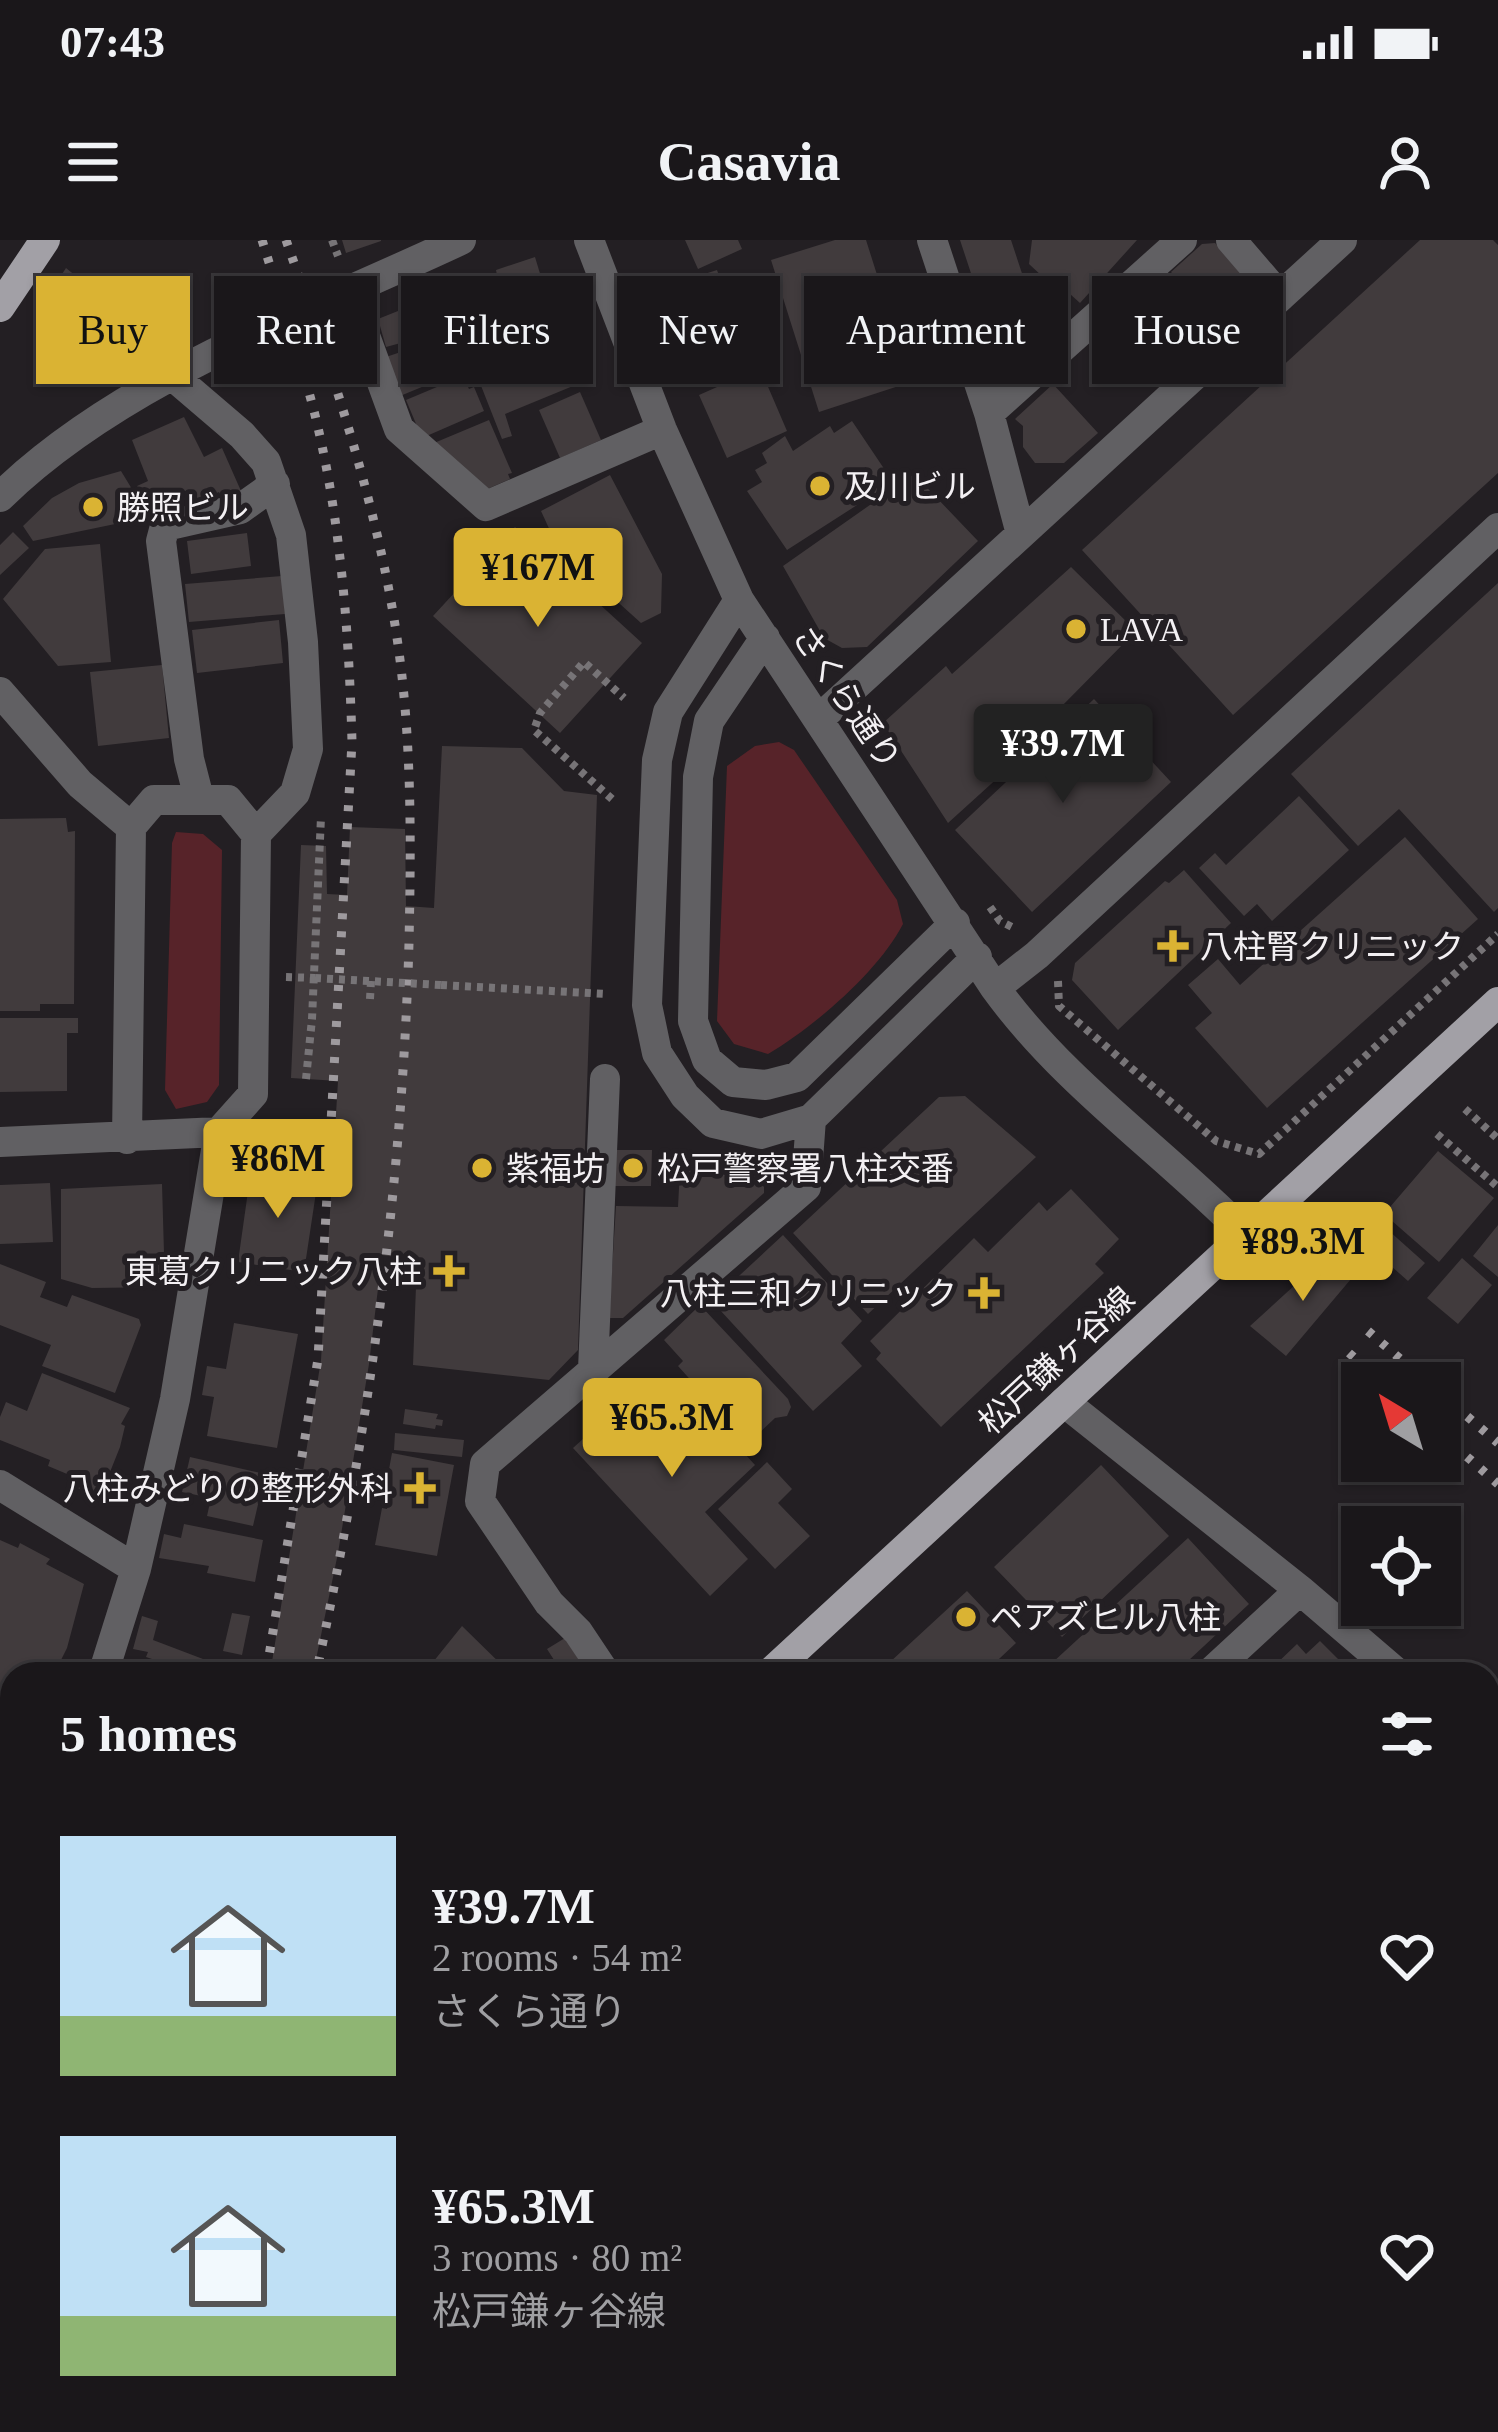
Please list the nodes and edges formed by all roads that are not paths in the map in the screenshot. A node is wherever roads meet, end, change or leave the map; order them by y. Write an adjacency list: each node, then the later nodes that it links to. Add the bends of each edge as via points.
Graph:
1 (45, 240): 11 (main road)
2 (461, 240): 9 (street)
3 (589, 240): 17 (street, さくら通り)
4 (932, 240): 16 (street)
5 (1182, 240): 16 (street)
6 (1231, 240): 8 (street)
7 (1342, 240): 10 (street)
8 (1262, 276)
9 (377, 279)
10 (1283, 294)
11 (0, 307)
12 (377, 368): 17 (street, via 399,430 486,506)
13 (159, 384): 19 (street, via 85,427)
14 (182, 384): 18 (street, via 242,436)
15 (1185, 384): 21 (street)
16 (989, 413): 21 (street)
17 (662, 430): 22 (street, さくら通り)
18 (275, 484): 26 (street, via 240,509 164,526); 28 (street, via 291,535 308,749 296,793)
19 (0, 496)
20 (1498, 528): 31 (street)
21 (1021, 533): 25 (street)
22 (739, 600): 23 (street, さくら通り); 34 (street, via 668,712 657,760 647,1005 658,1053 713,1123 761,1134)
23 (765, 638): 25 (street, さくら通り); 29 (street, via 710,721 698,777 693,1021 707,1060 734,1082 797,1077)
24 (0, 692): 27 (street, via 80,784)
25 (819, 719): 29 (street, さくら通り)
26 (199, 798): 27 (street, via 154,800); 28 (street, via 228,800)
27 (131, 827): 36 (street)
28 (256, 834): 35 (street, via 253,1094)
29 (956, 923): 30 (street, さくら通り)
30 (977, 957): 31 (street, さくら通り); 34 (street)
31 (995, 988): 38 (street, さくら通り, via 1028,1033)
32 (1498, 1002): 38 (main road, 松戸鎌ヶ谷線)
33 (605, 1079): 39 (street)
34 (811, 1119): 39 (street, via 806,1187)
35 (219, 1132): 36 (street); 42 (street, via 176,1399)
36 (127, 1139): 37 (street)
37 (0, 1142)
38 (1244, 1233): 40 (main road, 松戸鎌ヶ谷線)
39 (592, 1370): 45 (street, via 485,1464 480,1502)
40 (1064, 1402): 43 (street); 46 (main road, 松戸鎌ヶ谷線)
41 (0, 1485): 42 (street)
42 (136, 1569): 44 (street)
43 (1300, 1590): 47 (street); 48 (street)
44 (107, 1662)
45 (598, 1662)
46 (783, 1662)
47 (1222, 1662)
48 (1384, 1662)

